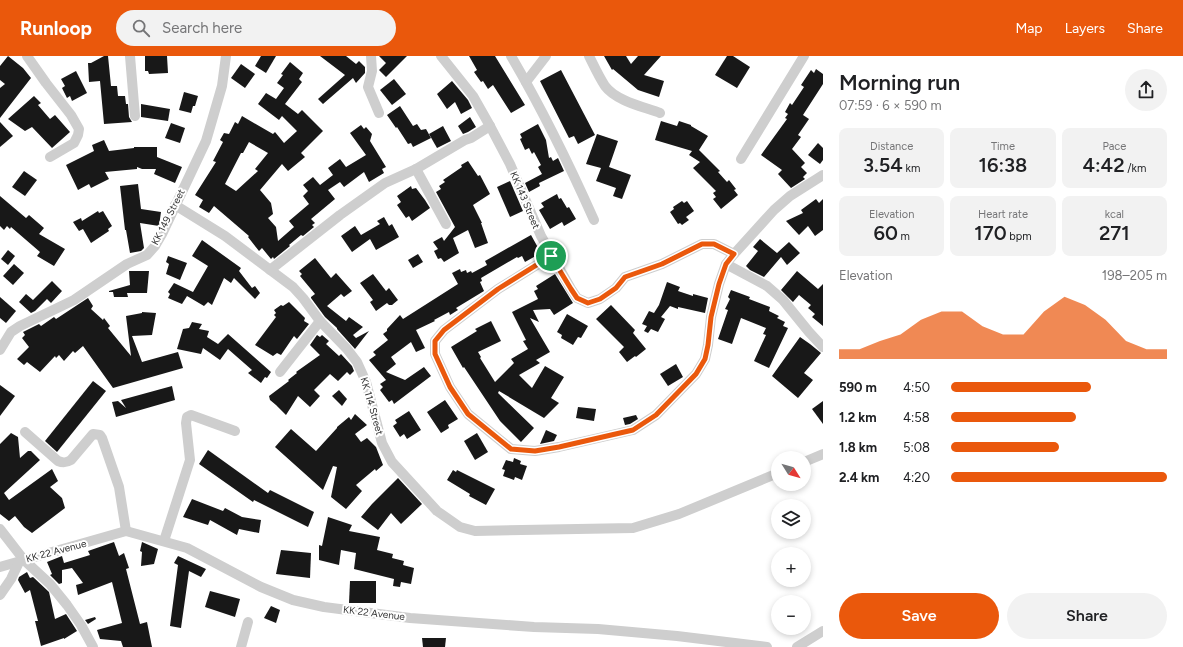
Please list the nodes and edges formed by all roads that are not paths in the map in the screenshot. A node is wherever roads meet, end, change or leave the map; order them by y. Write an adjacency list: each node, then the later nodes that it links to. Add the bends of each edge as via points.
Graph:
1 (27, 56): 15 (street, via 79,129 74,143)
2 (130, 56): 13 (street)
3 (226, 56): 19 (street, KK 149 Street, via 222,86 206,141)
4 (371, 56): 11 (street, via 372,71 368,88)
5 (441, 56): 14 (street, KK 143 Street, via 473,96)
6 (511, 56): 10 (street)
7 (546, 56): 10 (street)
8 (589, 56): 12 (street, via 606,87 614,94 632,104)
9 (804, 56): 16 (street)
10 (526, 82): 20 (street)
11 (379, 112)
12 (660, 113)
13 (135, 116)
14 (490, 126): 17 (street); 23 (street, KK 143 Street)
15 (50, 157)
16 (741, 159)
17 (416, 169): 21 (street); 25 (street, via 386,183)
18 (823, 175): 22 (street, via 790,196 774,210)
19 (175, 205): 25 (street, KK 114 Street, via 225,236); 28 (street, KK 149 Street, via 162,234 147,255 127,264 74,300 20,326 11,332)
20 (594, 220)
21 (446, 224)
22 (734, 254): 23 (street, KK 143 Street, via 714,244 702,244 662,264 625,277 616,288 600,299 588,303 577,298); 24 (street)
23 (551, 256): 24 (street, via 498,289 444,330 435,341 435,354 450,387 468,414 511,449 535,451 633,430 656,415 696,374 705,359 711,317)
24 (726, 264): 27 (street, via 767,286)
25 (270, 270): 26 (street, KK 114 Street, via 303,298)
26 (320, 321): 29 (street); 34 (street, KK 114 Street, via 357,362 366,382 382,443 392,462 437,511 460,527 475,531 633,528 679,514)
27 (823, 347)
28 (0, 350)
29 (280, 372)
30 (235, 431): 37 (street, via 191,414 187,417 190,460)
31 (25, 432): 36 (street, via 63,463 71,460 93,434 100,435 119,487)
32 (823, 454): 33 (street)
33 (811, 459)
34 (771, 476)
35 (0, 529): 38 (street)
36 (126, 531): 37 (street, KK 22 Avenue); 38 (street, KK 22 Avenue)
37 (164, 541): 47 (street, KK 22 Avenue, via 187,548 260,587 293,600 324,607 410,618 598,629)
38 (21, 561): 39 (street, KK 22 Avenue); 40 (street); 45 (street, via 50,584 81,625)
39 (0, 567)
40 (0, 595)
41 (248, 622): 46 (street)
42 (823, 631): 44 (street)
43 (823, 638): 44 (street)
44 (809, 640): 48 (street)
45 (93, 647)
46 (241, 647)
47 (766, 647)
48 (797, 647)

